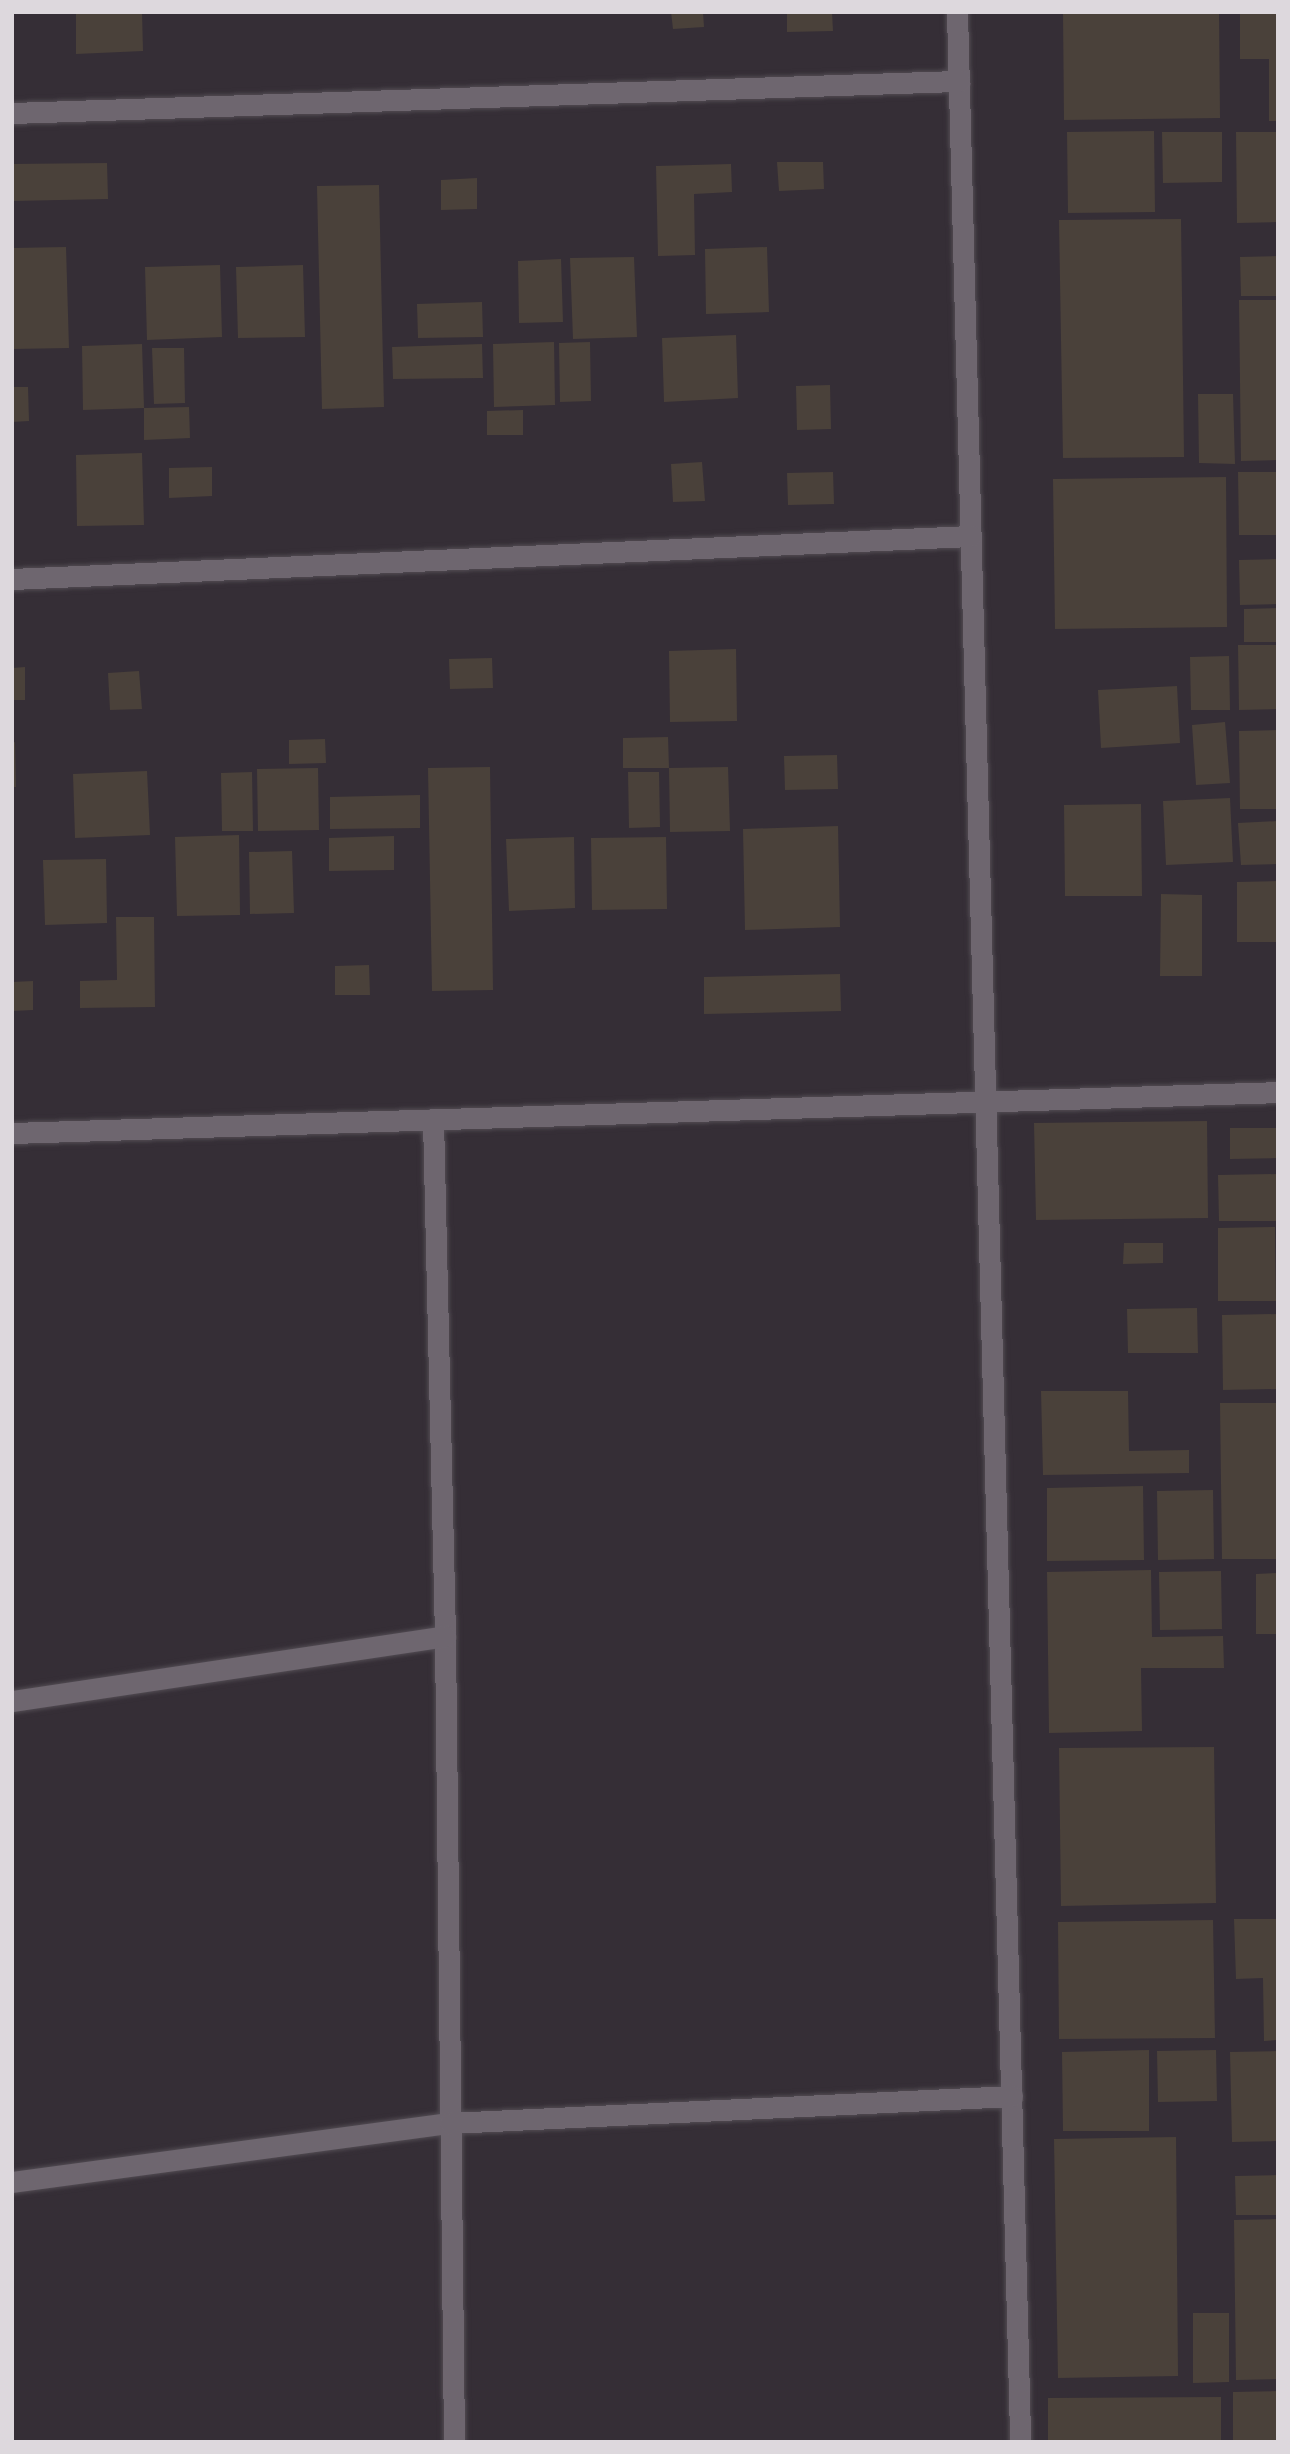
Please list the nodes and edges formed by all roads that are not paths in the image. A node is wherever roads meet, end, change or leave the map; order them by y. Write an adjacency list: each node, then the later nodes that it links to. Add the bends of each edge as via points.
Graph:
1 (957, 12): 2 (street)
2 (959, 81): 3 (street); 4 (street)
3 (12, 113)
4 (971, 536): 5 (street); 7 (street)
5 (12, 579)
6 (1278, 1092): 7 (street)
7 (985, 1103): 8 (street); 12 (street)
8 (433, 1119): 9 (street); 10 (street)
9 (12, 1133)
10 (445, 1636): 11 (street); 13 (street)
11 (12, 1701)
12 (1012, 2096): 13 (street); 16 (street)
13 (450, 2123): 14 (street); 15 (street)
14 (12, 2182)
15 (454, 2442)
16 (1020, 2442)

